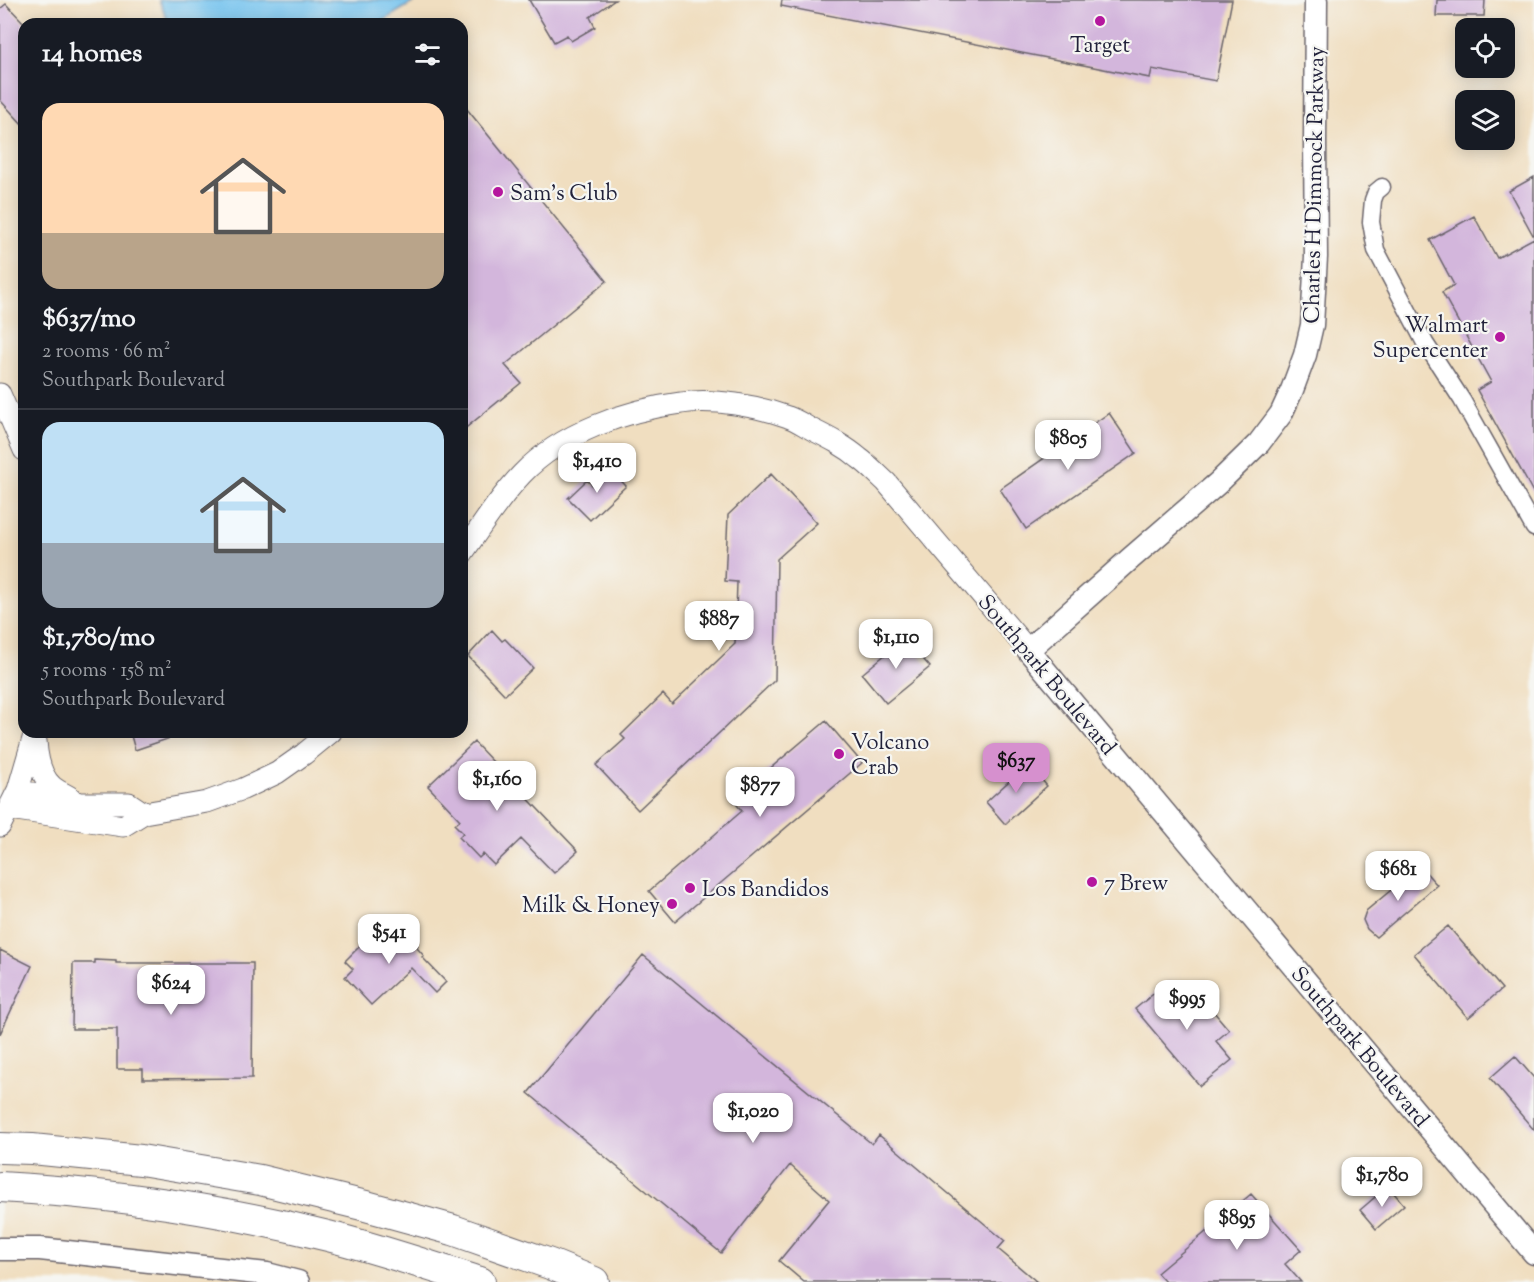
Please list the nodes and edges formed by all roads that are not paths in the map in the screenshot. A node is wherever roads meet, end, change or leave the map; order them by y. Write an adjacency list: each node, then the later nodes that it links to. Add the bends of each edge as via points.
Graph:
1 (1316, 0): 7 (main road, Charles H Dimmock Parkway, via 1316,257 1312,325 1292,390 1281,414 1259,443)
2 (1382, 187): 5 (street, via 1372,200 1376,249 1425,343)
3 (0, 394): 4 (street)
4 (18, 436)
5 (1534, 528)
6 (468, 546): 7 (street, Southpark Boulevard, via 522,474 576,436 622,416 682,403 752,407 789,417 860,458 886,482)
7 (1028, 650): 17 (main road, Southpark Boulevard)
8 (33, 738): 12 (street)
9 (36, 738): 11 (street, via 37,756 52,787)
10 (324, 738): 13 (street, via 277,773 243,789 207,802)
11 (81, 803): 12 (street); 13 (street, via 129,803)
12 (9, 808): 13 (street, via 123,826)
13 (144, 813)
14 (0, 1148): 20 (highway, via 141,1160 260,1180 453,1230)
15 (0, 1187): 19 (highway, via 133,1199 239,1217 328,1236)
16 (0, 1249): 18 (main road, via 50,1250 267,1274)
17 (1534, 1253)
18 (298, 1282)
19 (480, 1282)
20 (594, 1282)

